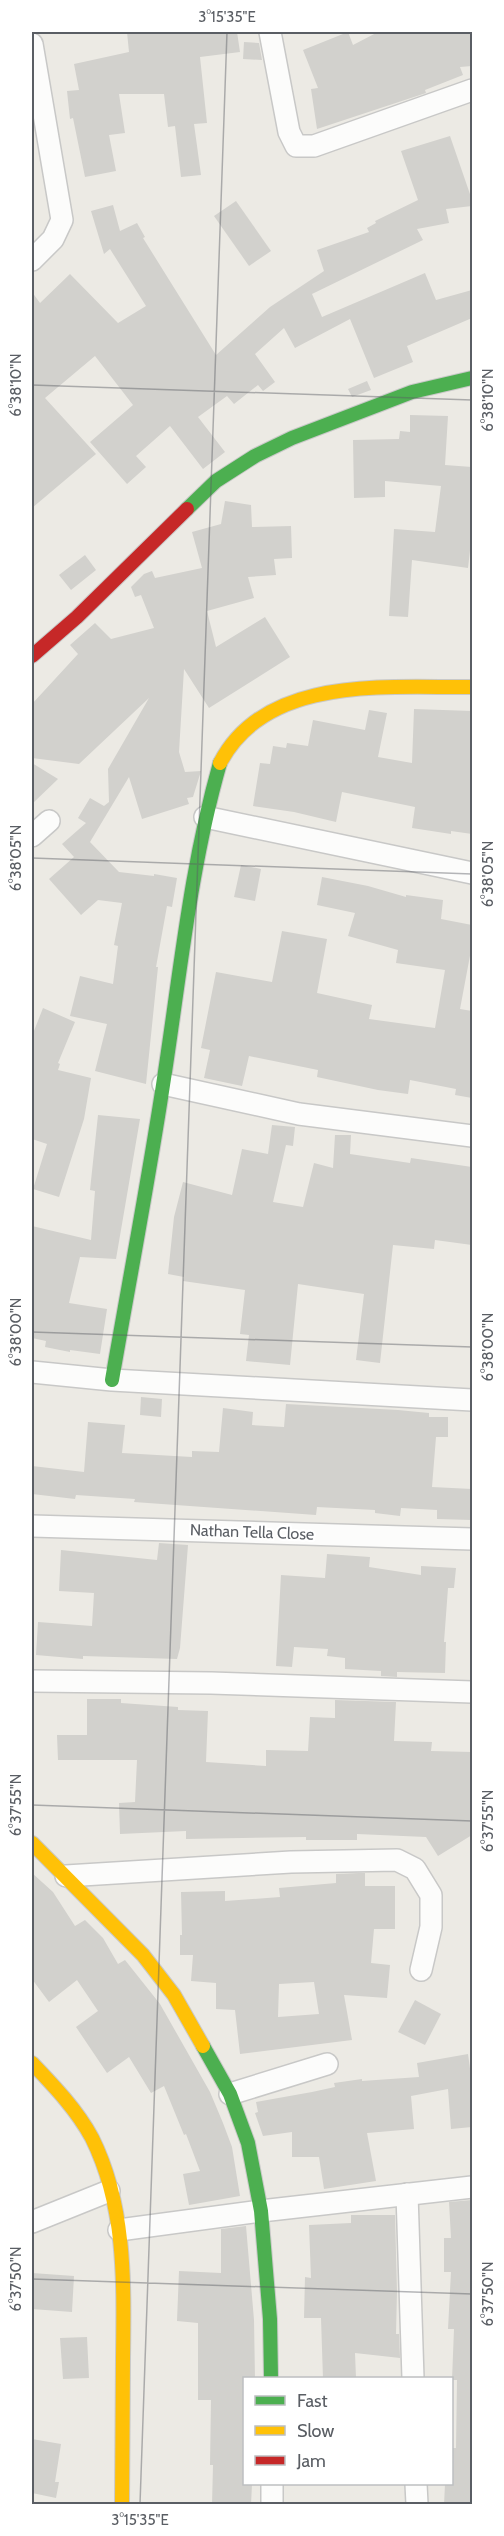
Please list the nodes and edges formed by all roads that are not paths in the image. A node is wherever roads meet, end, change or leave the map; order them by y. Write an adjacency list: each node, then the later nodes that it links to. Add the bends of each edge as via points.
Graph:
1 (270, 32): 3 (street, via 289,132 296,146 314,146)
2 (32, 44): 4 (street, via 62,220 53,239)
3 (472, 90)
4 (32, 260)
5 (472, 378): 6 (street, via 412,392 255,456 216,481)
6 (32, 656)
7 (472, 687): 8 (street, via 344,689 294,700 241,733 221,761)
8 (205, 818): 11 (street); 12 (street, via 181,949)
9 (50, 821): 10 (street)
10 (32, 836)
11 (472, 873)
12 (163, 1084): 13 (street, via 299,1114); 15 (street)
13 (472, 1136)
14 (32, 1372): 15 (street)
15 (112, 1380): 16 (street)
16 (472, 1400)
17 (32, 1526): 18 (street, Nathan Tella Close)
18 (472, 1539)
19 (32, 1681): 20 (street)
20 (472, 1692)
21 (32, 1843): 22 (street)
22 (66, 1876): 23 (street, via 291,1862 397,1860 415,1869 431,1895 431,1927); 26 (street, via 144,1955 174,1995)
23 (421, 1970)
24 (32, 2062): 28 (street, via 82,2122 96,2148)
25 (327, 2064): 26 (street)
26 (230, 2094): 30 (street, via 248,2143)
27 (472, 2187): 29 (street)
28 (109, 2191): 31 (street); 32 (street)
29 (407, 2194): 30 (street); 34 (street)
30 (261, 2211): 32 (street); 33 (street)
31 (32, 2222)
32 (119, 2230): 37 (street, via 124,2264)
33 (271, 2377)
34 (413, 2377)
35 (272, 2485): 38 (street)
36 (416, 2485): 39 (street)
37 (122, 2505)
38 (272, 2505)
39 (417, 2505)

